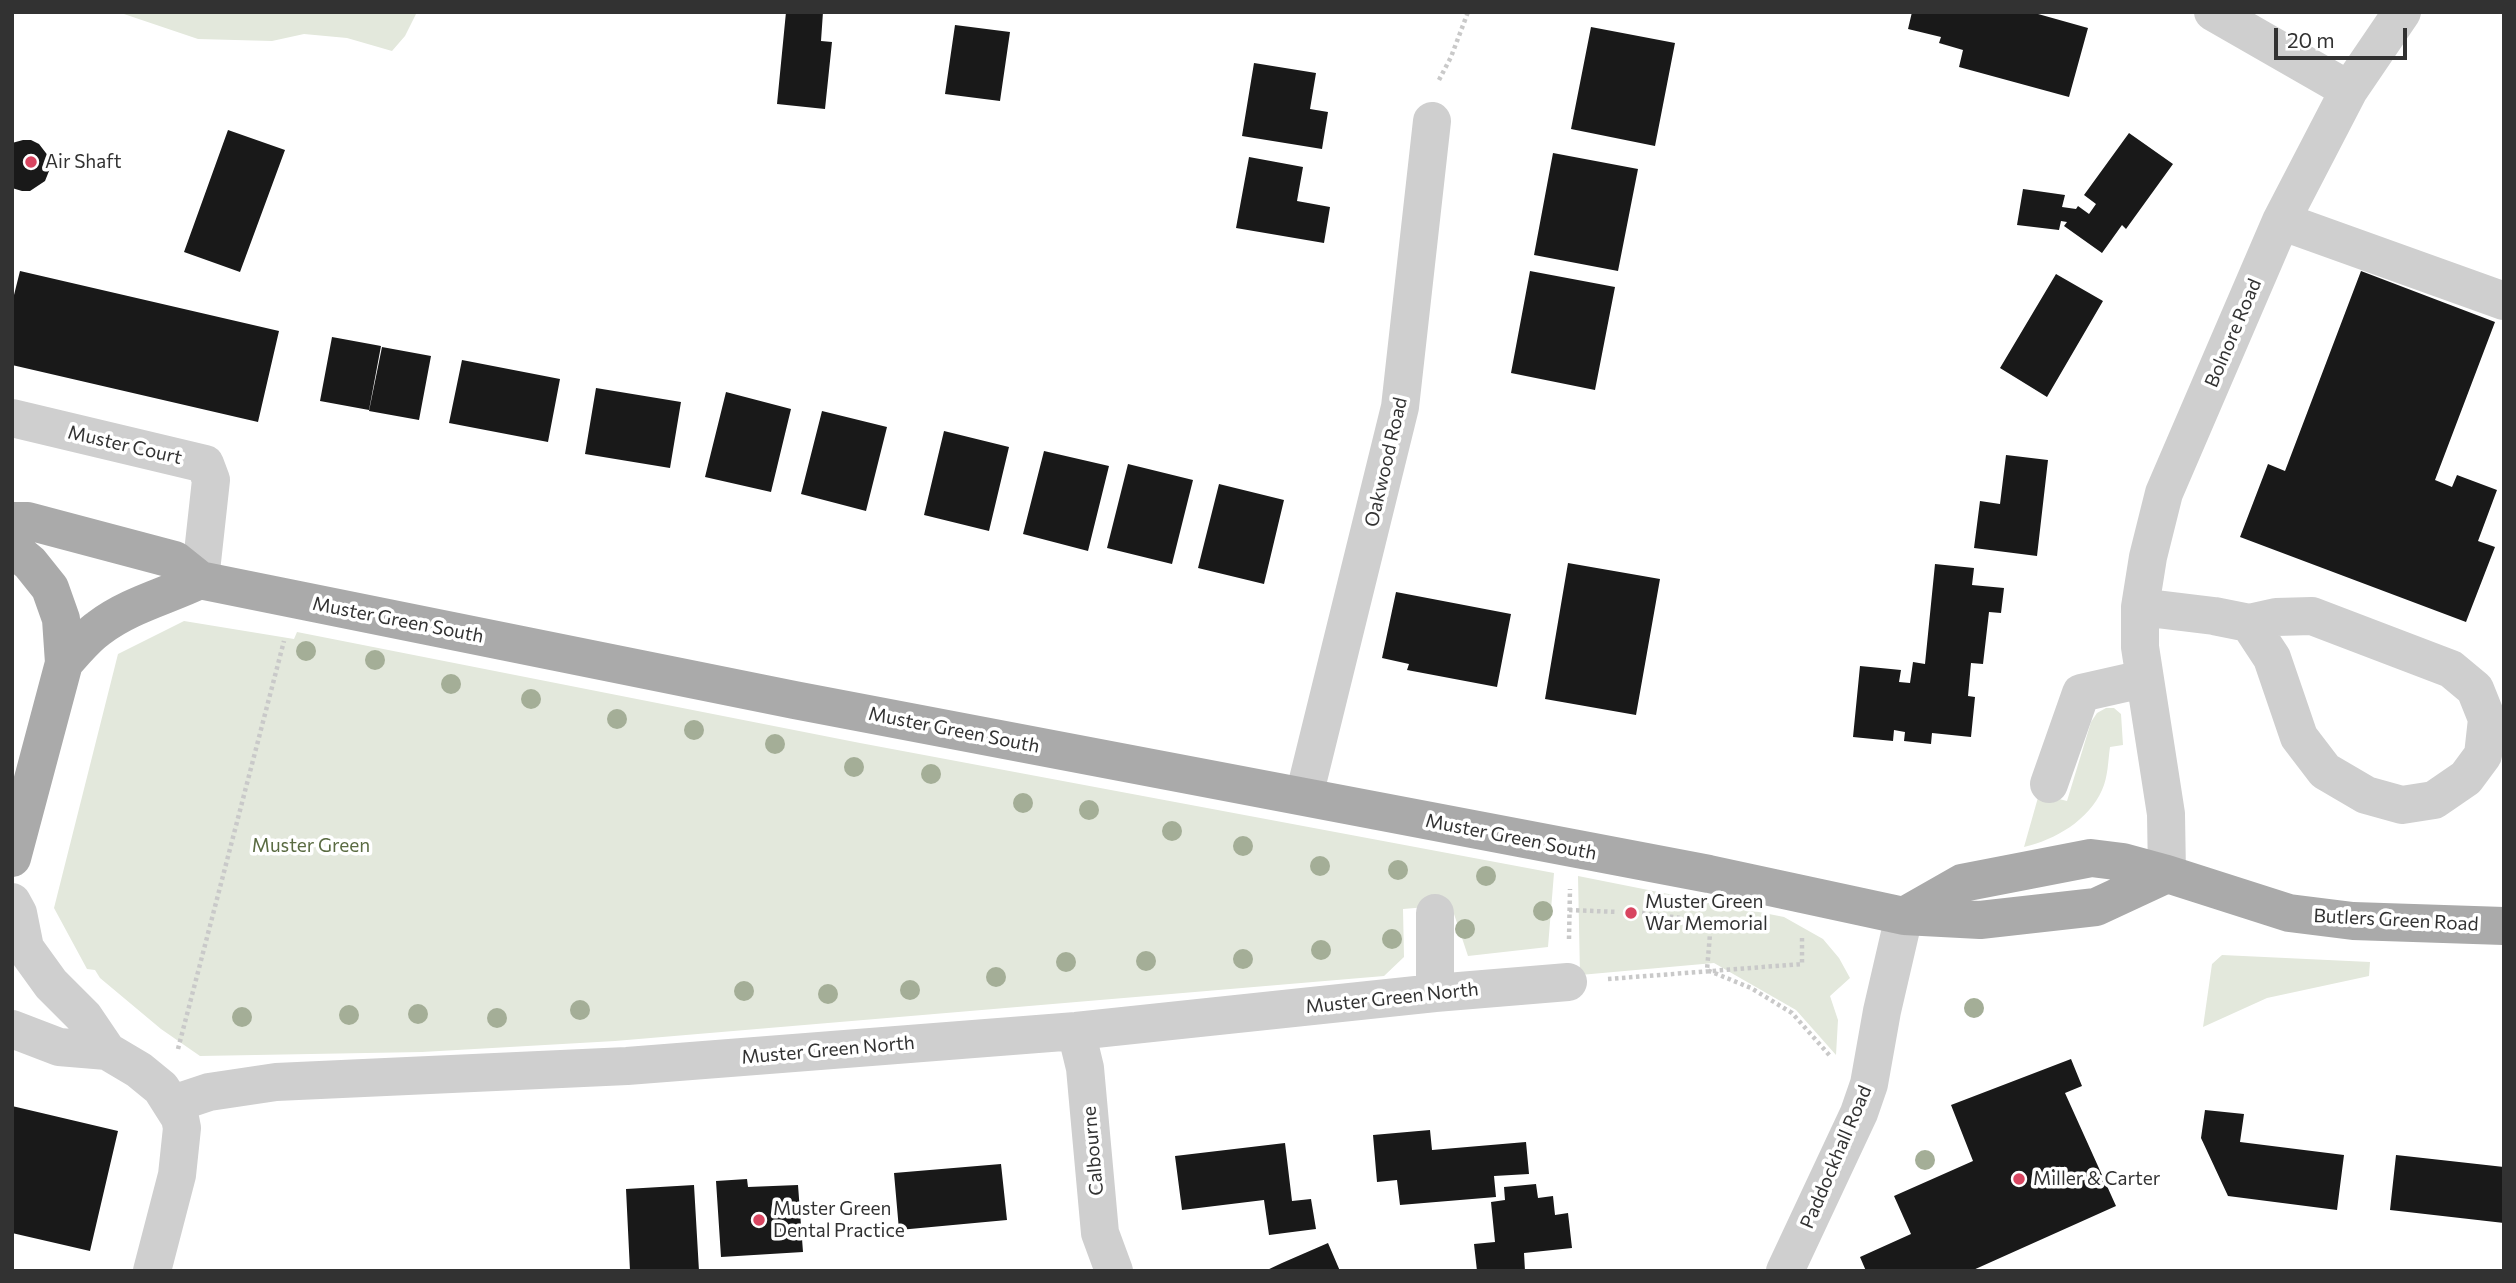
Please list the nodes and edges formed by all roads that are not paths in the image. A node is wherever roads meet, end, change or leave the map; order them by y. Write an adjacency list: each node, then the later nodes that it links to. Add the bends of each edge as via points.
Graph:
1 (2213, 12): 3 (street)
2 (2402, 12): 3 (street, Bolnore Road)
3 (2349, 90): 5 (street, Bolnore Road)
4 (1432, 121): 16 (street, Oakwood Road, via 1400,407)
5 (2281, 221): 6 (street); 11 (street, Bolnore Road, via 2164,493)
6 (2504, 301)
7 (12, 418): 10 (street, Muster Court, via 205,464 211,480)
8 (12, 521): 10 (main road, Muster Green South, via 28,521 175,560)
9 (12, 548): 13 (main road, via 50,588 61,619)
10 (200, 580): 13 (main road, via 99,628); 16 (main road, Muster Green South, via 795,700)
11 (2140, 607): 12 (street); 14 (street, Bolnore Road)
12 (2249, 624): 12 (street, via 2312,615 2451,669 2475,689 2487,719 2483,755 2466,778 2434,800 2402,805 2367,795 2325,771 2299,737 2272,659)
13 (64, 663): 17 (main road)
14 (2143, 679): 15 (street, via 2081,693); 18 (street, Bolnore Road, via 2166,814)
15 (2049, 784)
16 (1304, 796): 21 (main road, Muster Green South)
17 (12, 858)
18 (2168, 874): 21 (main road, via 2096,907 1980,920); 22 (main road, Butlers Green Road, via 2289,913 2353,921)
19 (12, 902): 27 (street, via 25,948)
20 (1435, 913): 24 (street)
21 (1905, 916): 31 (street, Paddockhall Road, via 1869,1084)
22 (2504, 926)
23 (1568, 982): 24 (street, Muster Green North)
24 (1435, 993): 26 (street, Muster Green North)
25 (12, 1030): 27 (street, via 59,1047)
26 (1076, 1031): 28 (street, Muster Green North, via 627,1066 276,1082 209,1092); 30 (street, Calbourne, via 1085,1068 1100,1233)
27 (107, 1051): 28 (street, via 139,1070)
28 (173, 1104): 29 (street, via 182,1128 177,1175)
29 (152, 1271)
30 (1114, 1271)
31 (1785, 1271)

